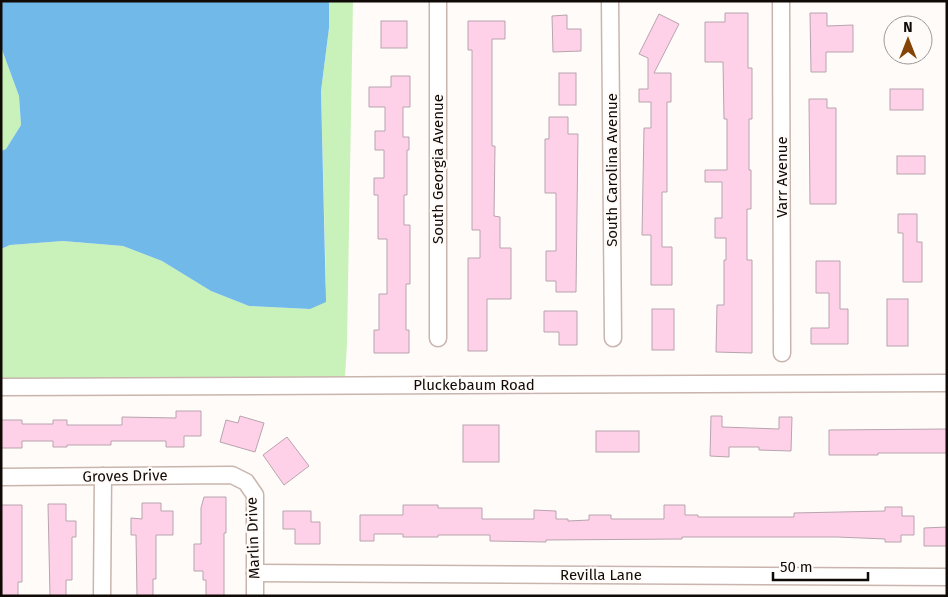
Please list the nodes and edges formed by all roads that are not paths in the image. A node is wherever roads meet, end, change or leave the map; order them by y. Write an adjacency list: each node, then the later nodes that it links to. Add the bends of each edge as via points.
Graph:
1 (438, 1): 4 (street, South Georgia Avenue)
2 (610, 1): 5 (street, South Carolina Avenue)
3 (781, 1): 6 (street, Varr Avenue)
4 (438, 338)
5 (613, 338)
6 (782, 353)
7 (947, 383): 8 (street, Pluckebaum Road)
8 (1, 387)
9 (102, 476): 10 (street, Groves Drive); 11 (street, Groves Drive, via 232,475); 14 (street)
10 (1, 478)
11 (246, 482): 12 (street, Marlin Drive, via 255,495)
12 (255, 573): 13 (street, Revilla Lane); 15 (street, Marlin Drive)
13 (947, 577)
14 (102, 596)
15 (255, 596)

